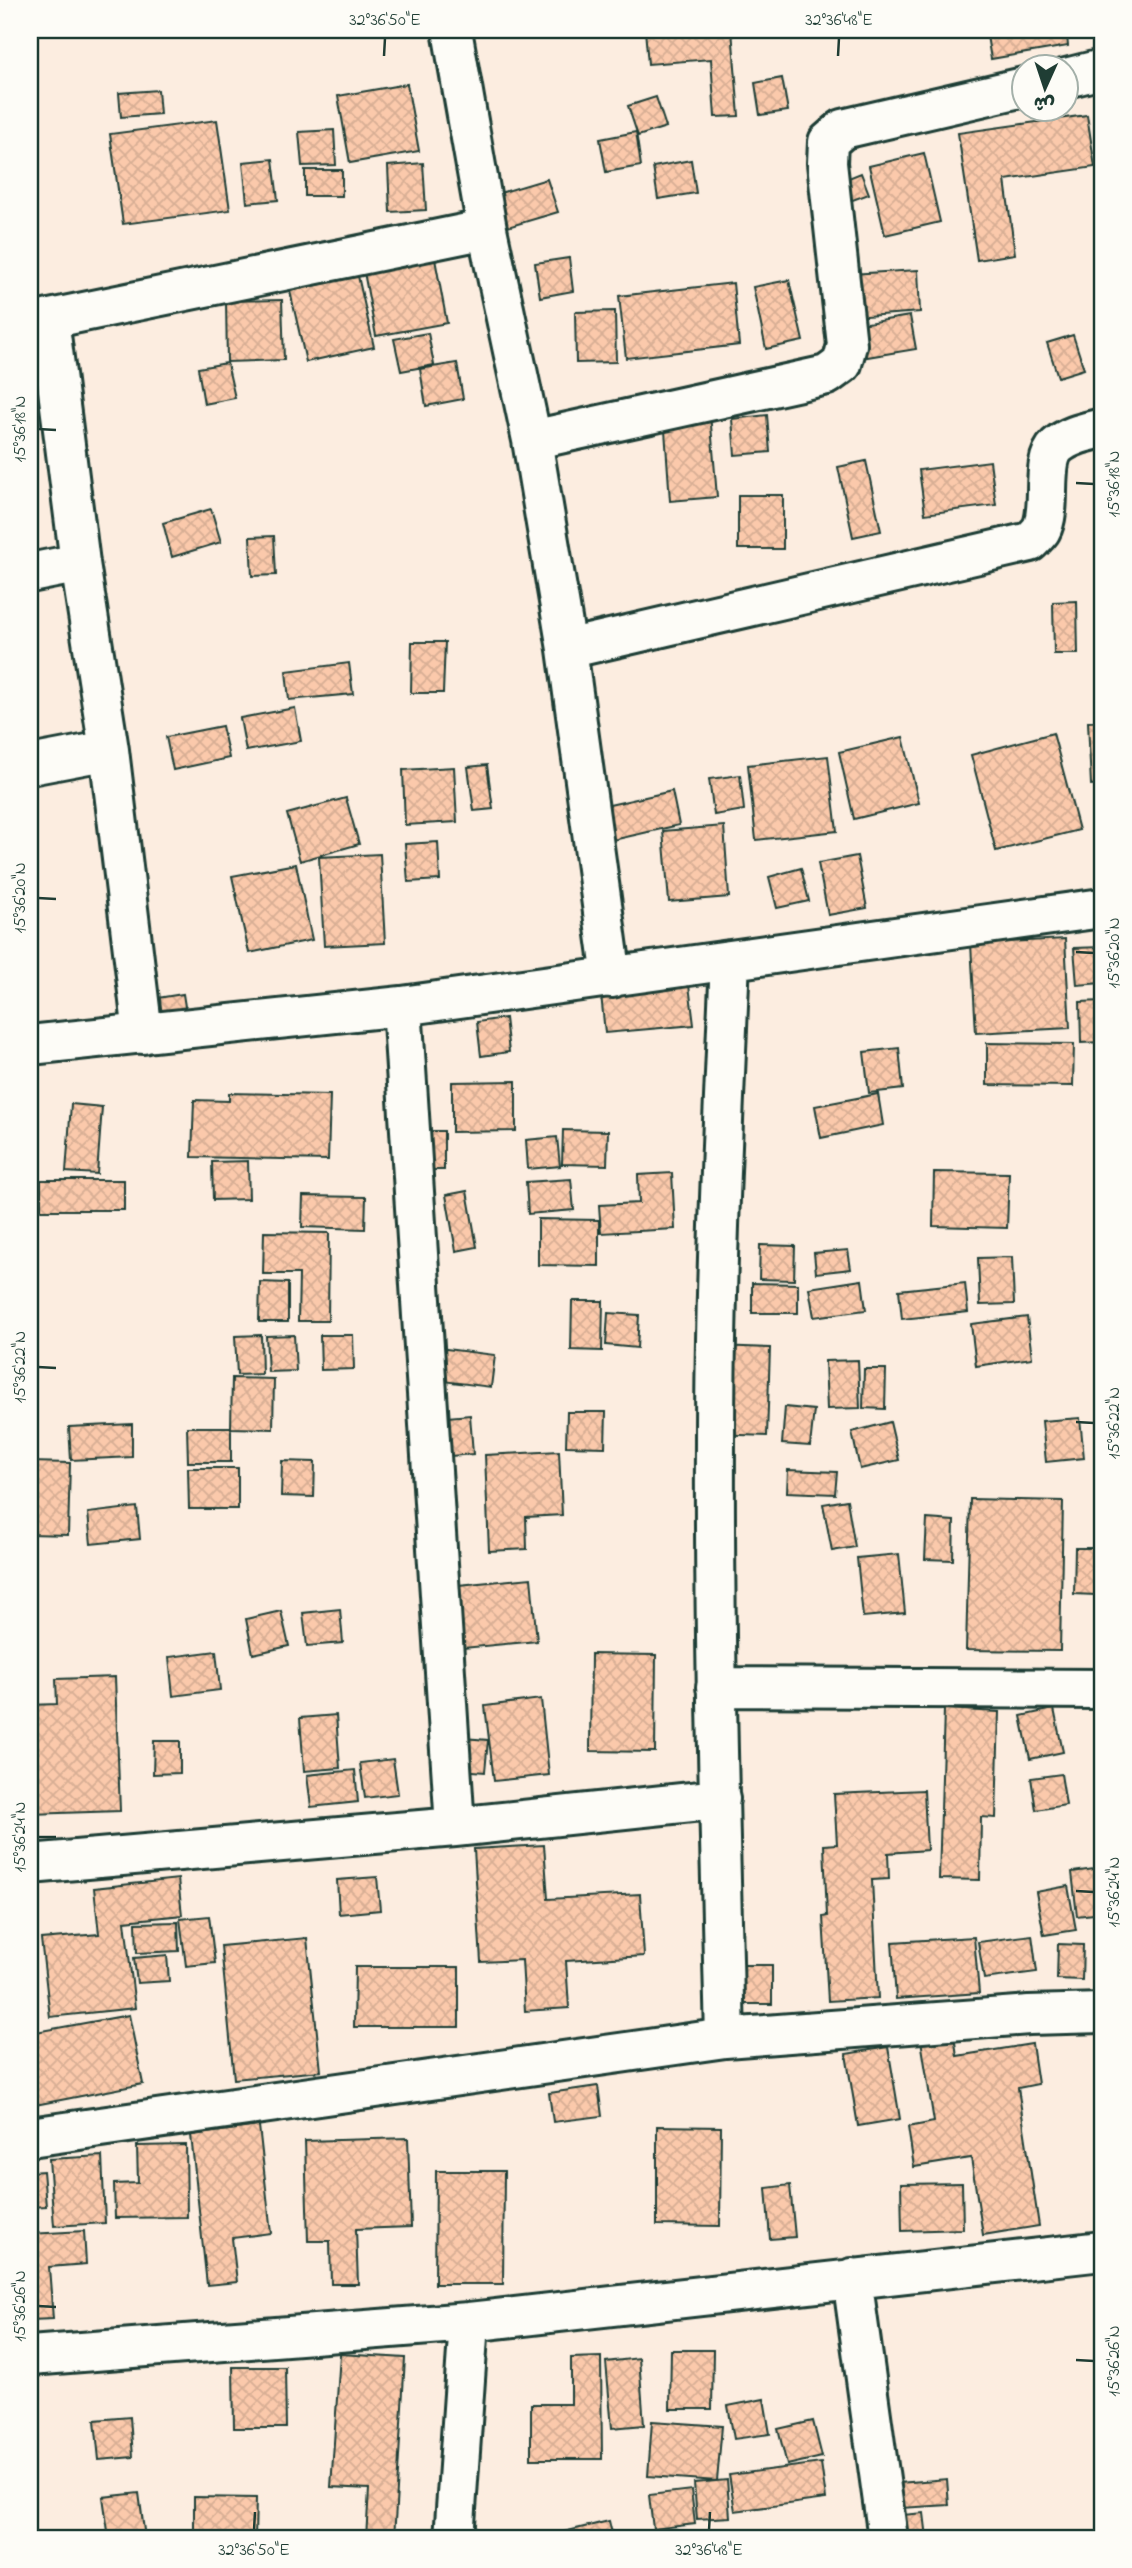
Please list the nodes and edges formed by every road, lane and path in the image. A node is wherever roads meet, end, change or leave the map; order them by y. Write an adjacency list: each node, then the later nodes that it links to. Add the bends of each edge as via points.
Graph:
1 (452, 30): 5 (street)
2 (1102, 69): 3 (street)
3 (1080, 74)
4 (1010, 90): 8 (street, via 843,129 828,142 846,345 842,364 835,370)
5 (487, 229): 6 (street); 8 (street)
6 (39, 321): 9 (street)
7 (1102, 428): 11 (street, via 1055,447 1046,514 1041,530 1030,542)
8 (532, 440): 11 (street)
9 (80, 563): 10 (street); 12 (street)
10 (30, 573)
11 (567, 649): 16 (street)
12 (109, 750): 13 (street); 18 (street)
13 (30, 765)
14 (1102, 908): 15 (street)
15 (730, 960): 16 (street); 20 (street, via 716,1284)
16 (612, 978): 17 (street)
17 (402, 1006): 18 (street); 23 (street)
18 (143, 1034): 19 (street)
19 (30, 1045)
20 (716, 1686): 21 (street); 22 (street)
21 (1102, 1689)
22 (720, 1799): 23 (street); 26 (street)
23 (455, 1827): 24 (street)
24 (30, 1864)
25 (1102, 2013): 26 (street)
26 (725, 2038): 27 (street)
27 (30, 2137)
28 (1102, 2251): 29 (street)
29 (852, 2278): 30 (street); 33 (street)
30 (469, 2322): 31 (street); 32 (street)
31 (30, 2356)
32 (454, 2538)
33 (888, 2538)

